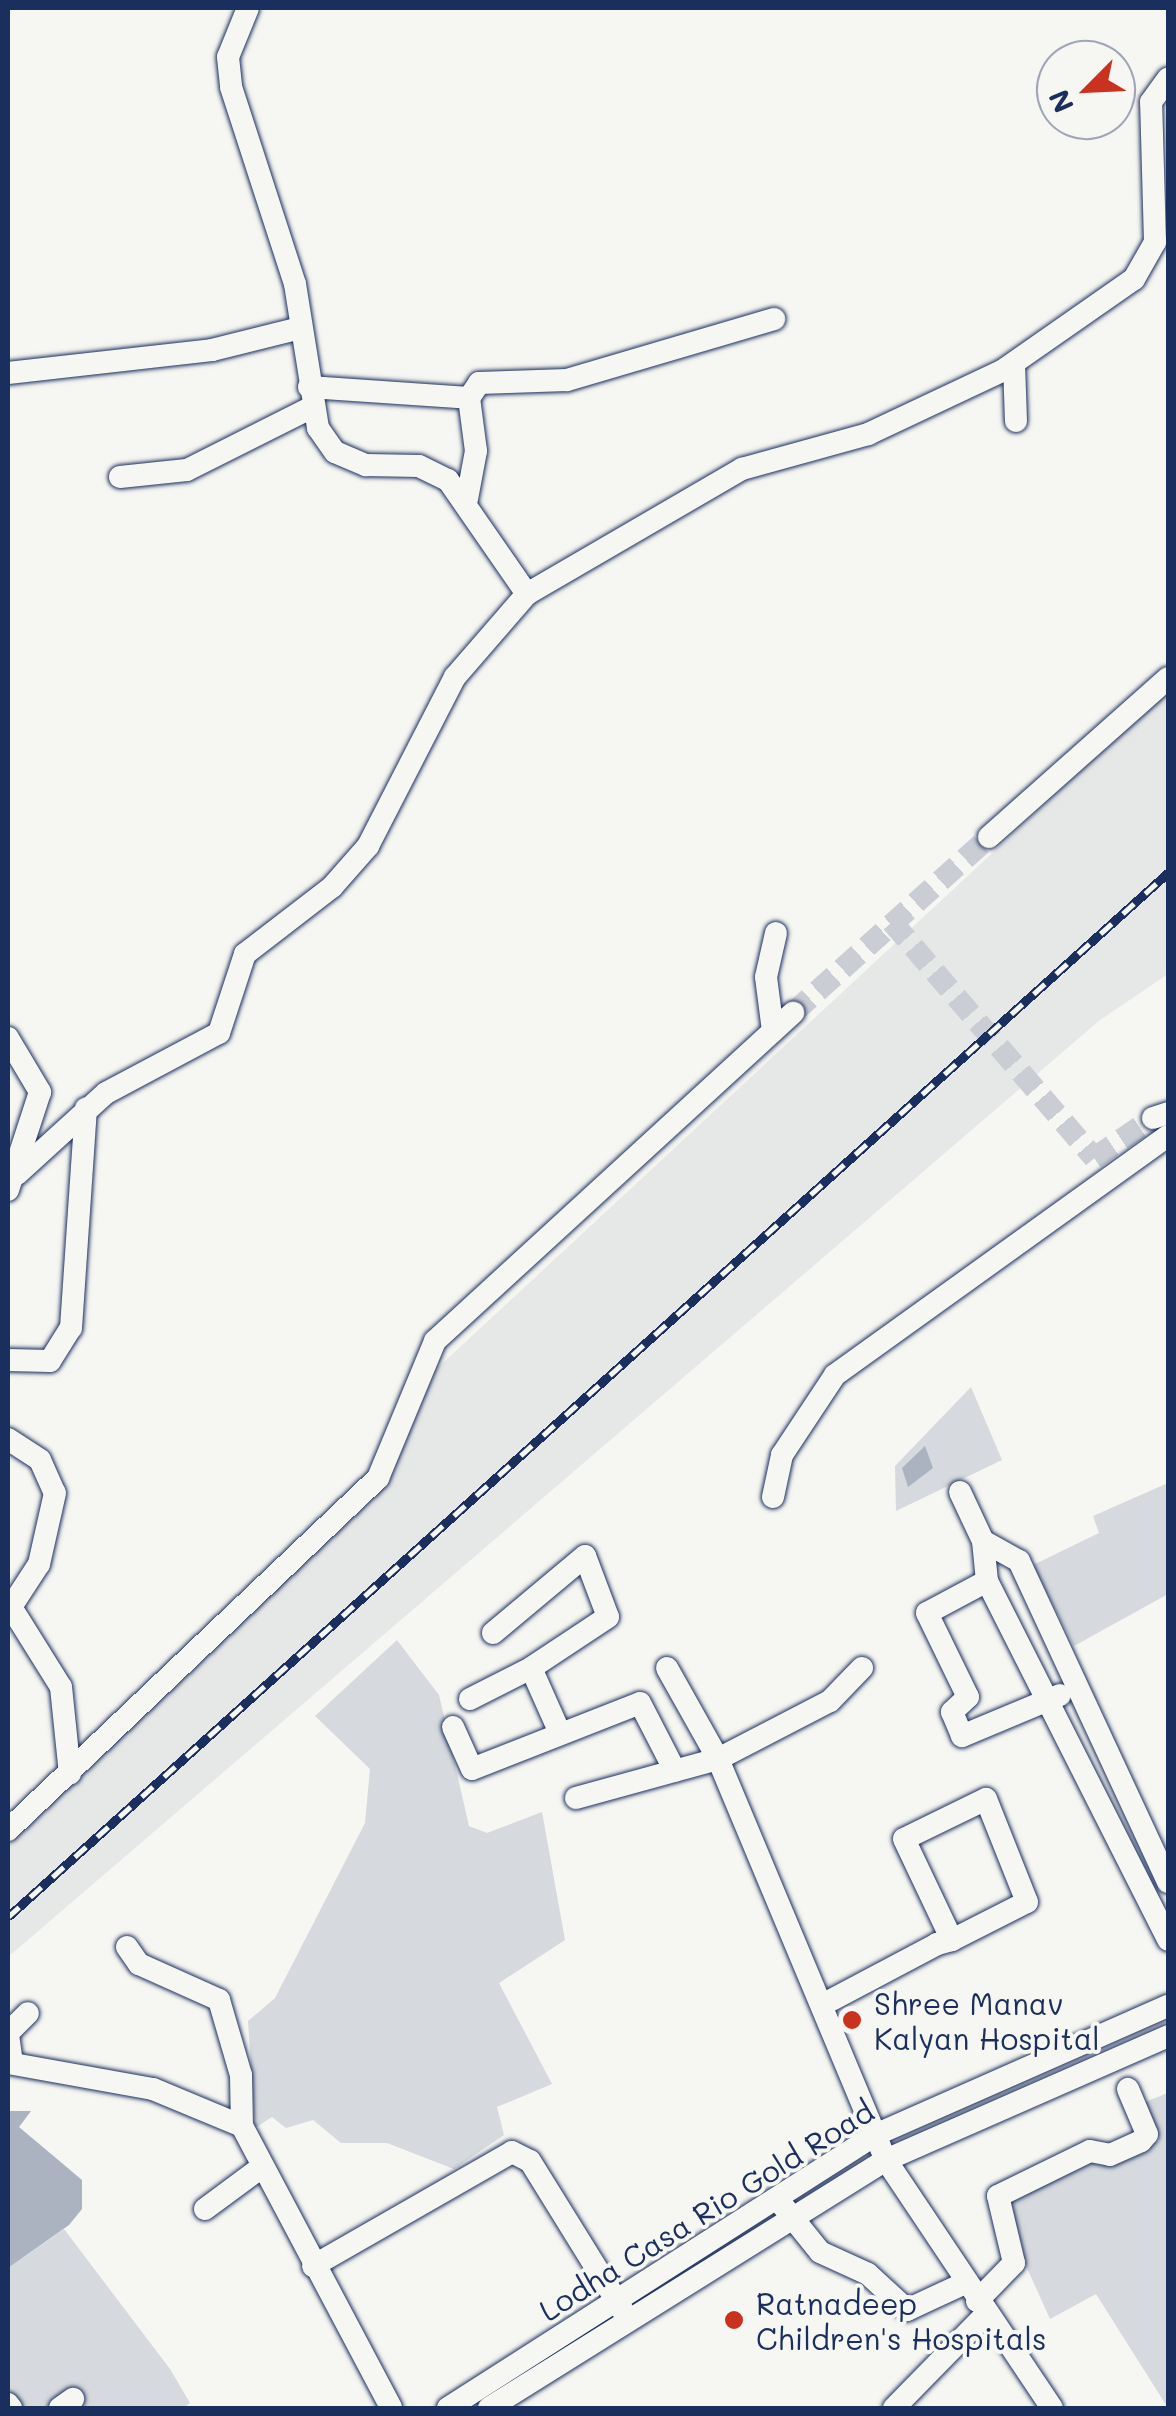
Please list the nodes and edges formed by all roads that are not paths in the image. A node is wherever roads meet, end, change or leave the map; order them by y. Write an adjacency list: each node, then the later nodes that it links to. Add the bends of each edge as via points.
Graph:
1 (248, 8): 4 (street, via 228,56 231,87)
2 (1168, 79): 5 (street, via 1151,102 1150,262)
3 (774, 319): 8 (street, via 567,380 494,378)
4 (300, 328): 6 (street, via 212,350); 7 (street)
5 (1014, 364): 9 (street); 12 (street, via 868,434 742,469)
6 (8, 373)
7 (311, 397): 8 (street); 10 (street, via 187,470); 11 (street, via 335,452 366,465 419,466)
8 (469, 398): 11 (street, via 476,451)
9 (1016, 420)
10 (120, 476)
11 (467, 499): 12 (street)
12 (527, 594): 19 (street, via 455,677 368,846 332,887 245,954 219,1033)
13 (1168, 678): 14 (street)
14 (988, 836)
15 (776, 933): 17 (street, via 766,977)
16 (794, 1013): 17 (street)
17 (773, 1031): 42 (street, via 434,1341 394,1451 359,1499)
18 (8, 1038): 21 (street, via 40,1092)
19 (86, 1108): 21 (street); 22 (street, via 71,1328 50,1361)
20 (1168, 1136): 25 (street, via 835,1375 782,1455)
21 (12, 1182)
22 (8, 1360)
23 (8, 1439): 30 (street, via 40,1460 55,1493 39,1564 13,1598)
24 (960, 1492): 26 (street)
25 (773, 1497)
26 (983, 1540): 27 (street); 28 (street, via 1019,1561)
27 (988, 1581): 31 (street); 37 (street, via 927,1614 968,1697 952,1712 962,1736)
28 (1046, 1620): 31 (street); 35 (street)
29 (493, 1633): 32 (street, via 585,1556 608,1617)
30 (15, 1635): 42 (street, via 61,1686)
31 (1016, 1635): 37 (street)
32 (532, 1668): 36 (street); 39 (street)
33 (667, 1668): 40 (street)
34 (862, 1668): 40 (street, via 830,1701)
35 (1076, 1686): 37 (street); 44 (street)
36 (470, 1699)
37 (1048, 1701): 46 (street)
38 (454, 1727): 39 (street, via 472,1769)
39 (560, 1733): 41 (street, via 640,1704)
40 (718, 1759): 41 (street); 51 (street)
41 (675, 1771): 43 (street)
42 (70, 1774): 45 (street)
43 (576, 1798)
44 (1140, 1822): 46 (street); 47 (street)
45 (8, 1830)
46 (1113, 1834): 49 (street)
47 (1168, 1882)
48 (952, 1940): 48 (street, via 1031,1896 986,1799 904,1840); 51 (street)
49 (1168, 1940)
50 (128, 1947): 57 (street, via 139,1964 219,2000 241,2075)
51 (822, 2006): 58 (street)
52 (1168, 2006): 58 (street, Lodha Casa Rio Gold Road)
53 (28, 2014): 55 (street, via 8,2033)
54 (1168, 2036): 59 (street, Lodha Casa Rio Gold Road)
55 (10, 2063): 57 (street, via 140,2086)
56 (1128, 2089): 65 (street, via 1148,2134 1110,2155 1090,2151 998,2196 1014,2263)
57 (242, 2126): 60 (street)
58 (875, 2135): 59 (street); 61 (street, Lodha Casa Rio Gold Road)
59 (886, 2160): 63 (street, Lodha Casa Rio Gold Road); 65 (street)
60 (260, 2169): 62 (street); 64 (street)
61 (777, 2197): 63 (street); 66 (street, Lodha Casa Rio Gold Road)
62 (205, 2209)
63 (790, 2218): 65 (street, via 820,2252 868,2274 907,2310); 66 (street, Lodha Casa Rio Gold Road)
64 (313, 2266): 66 (street, via 512,2152 530,2161); 67 (street)
65 (976, 2299): 70 (street); 71 (street)
66 (623, 2310): 68 (street, Lodha Casa Rio Gold Road); 69 (street, Lodha Casa Rio Gold Road)
67 (391, 2408)
68 (448, 2408)
69 (489, 2408)
70 (894, 2408)
71 (1051, 2408)

